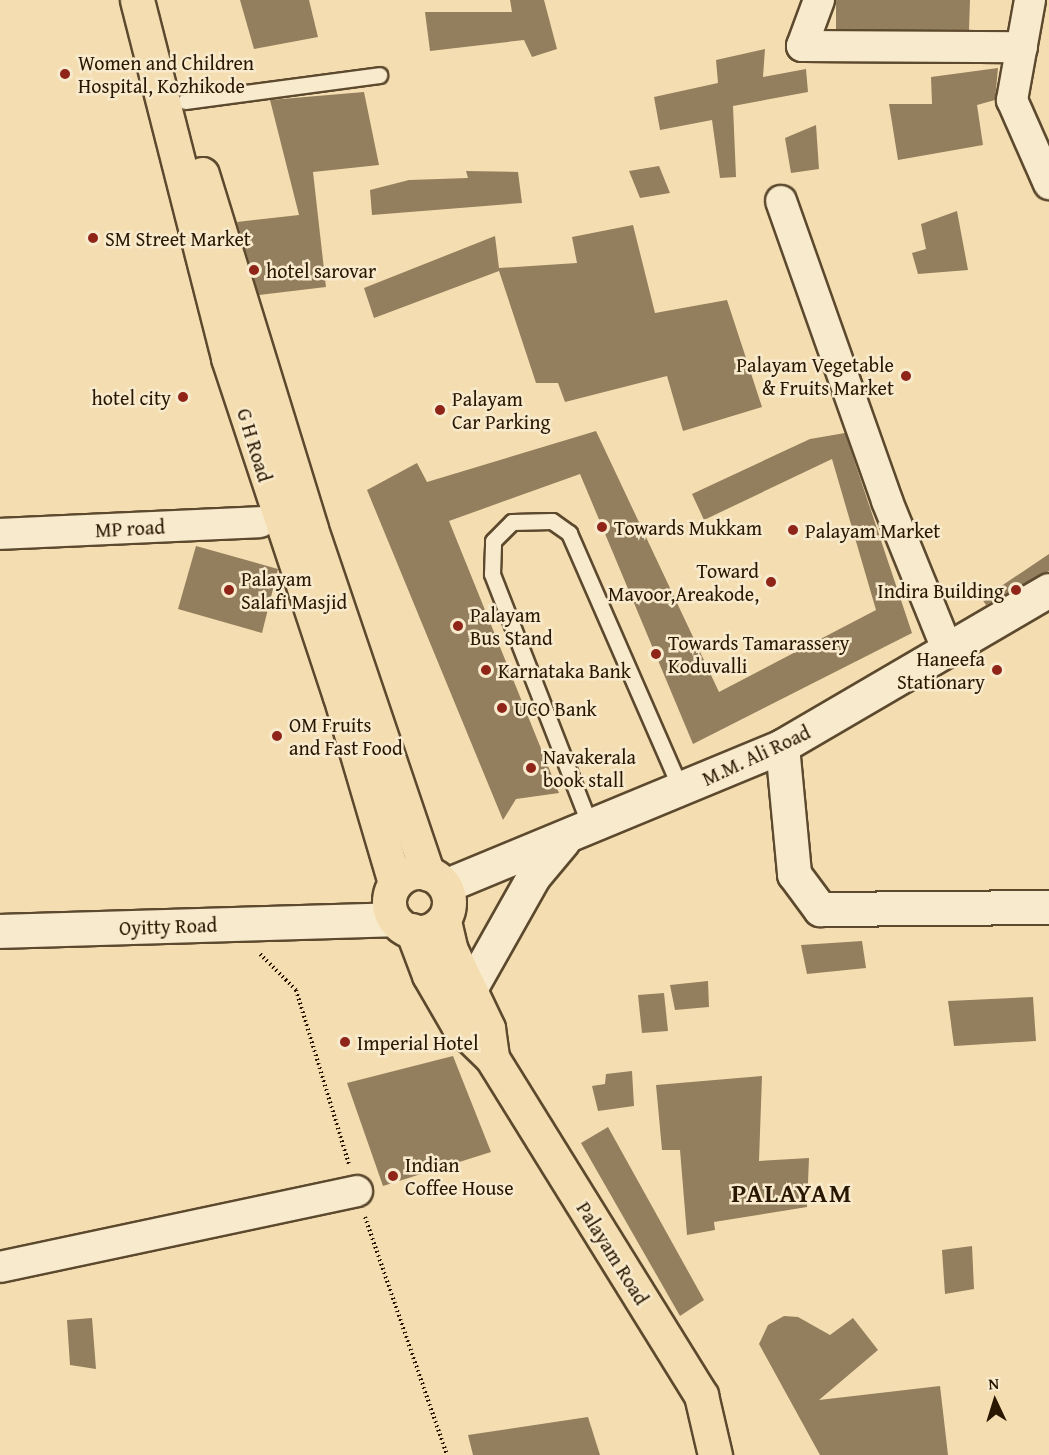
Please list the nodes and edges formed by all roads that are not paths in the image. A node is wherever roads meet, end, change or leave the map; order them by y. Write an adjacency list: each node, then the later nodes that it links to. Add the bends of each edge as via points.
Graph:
1 (137, 0): 18 (main road, G H Road, via 228,358 340,696)
2 (160, 0): 7 (main road, G H Road)
3 (819, 0): 5 (street, via 802,46)
4 (1030, 0): 5 (street)
5 (1022, 47): 8 (street, via 1012,100)
6 (379, 75): 7 (lane)
7 (185, 102): 17 (main road, G H Road, via 246,324)
8 (1049, 184)
9 (781, 201): 13 (street, via 887,501)
10 (260, 522): 11 (street, MP road)
11 (0, 534)
12 (1049, 590): 13 (main road, M.M. Ali Road)
13 (948, 651): 14 (main road, M.M. Ali Road)
14 (782, 746): 15 (main road, M.M. Ali Road); 19 (main road, via 794,874 820,909)
15 (681, 789): 16 (main road, M.M. Ali Road); 16 (lane, via 569,533 552,521 512,522 493,542 492,574)
16 (577, 834): 17 (main road, M.M. Ali Road); 23 (main road, via 532,877)
17 (437, 879): 18 (main road); 20 (main road, via 450,902)
18 (395, 884): 21 (main road, via 385,903)
19 (1049, 907)
20 (444, 921): 21 (main road, via 432,930); 23 (main road, via 450,948)
21 (403, 924): 22 (main road, Oyitty Road); 24 (main road, via 458,1025)
22 (0, 931)
23 (470, 988): 24 (main road, via 488,1028)
24 (492, 1058): 27 (main road, Palayam Road, via 700,1395)
25 (357, 1191): 26 (street)
26 (0, 1267)
27 (715, 1455)

